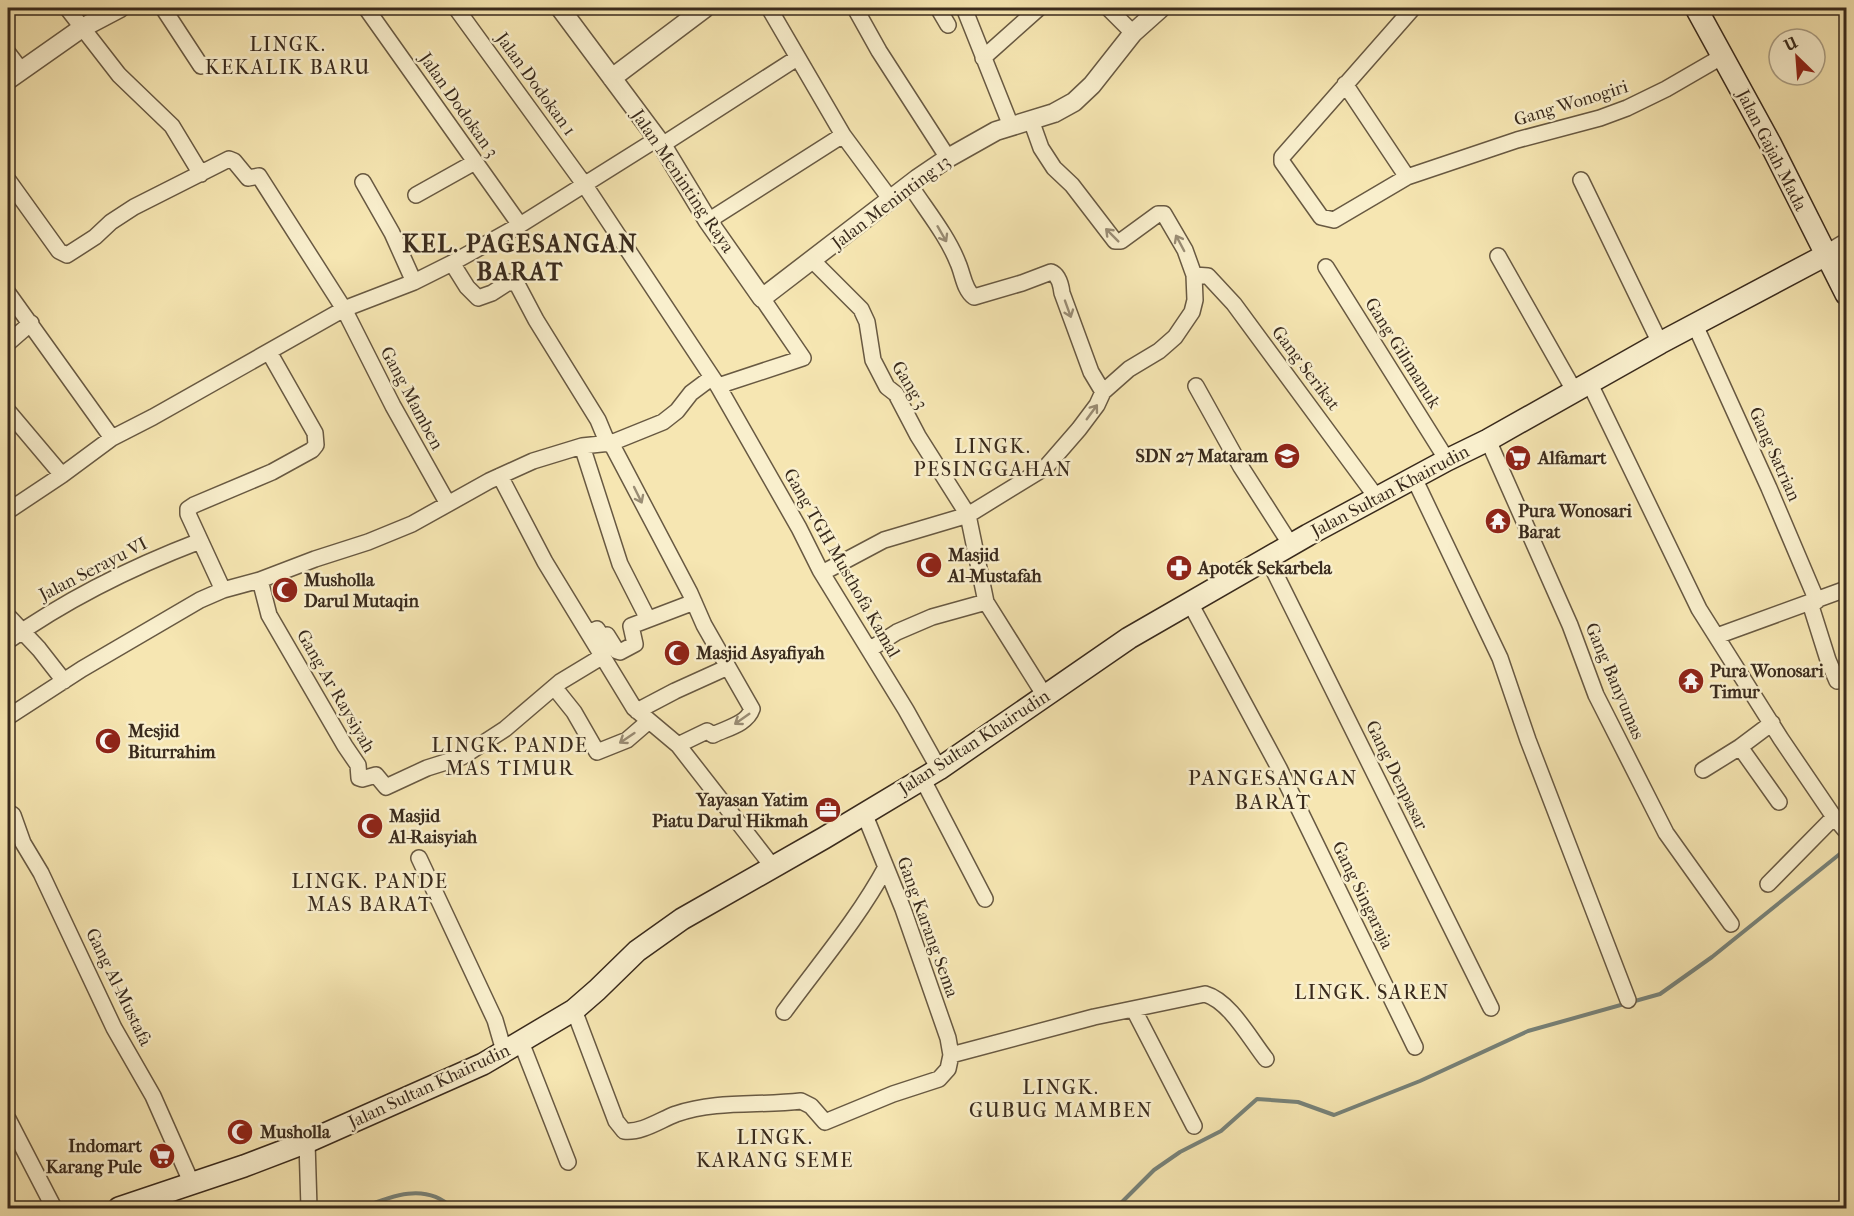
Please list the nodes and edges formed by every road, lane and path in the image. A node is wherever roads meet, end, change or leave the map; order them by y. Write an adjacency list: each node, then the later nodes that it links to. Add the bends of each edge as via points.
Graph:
1 (67, 8): 18 (street)
2 (120, 8): 18 (street)
3 (163, 8): 24 (street)
4 (366, 8): 33 (street, Jalan Dodokan 3)
5 (456, 8): 39 (street, Jalan Dodokan 1)
6 (705, 8): 26 (street)
7 (770, 8): 22 (street)
8 (855, 8): 32 (street)
9 (938, 8): 17 (street)
10 (964, 8): 23 (street)
11 (1039, 8): 23 (street)
12 (1108, 8): 19 (street)
13 (1161, 8): 19 (street, Jalan Meninting 13)
14 (1413, 8): 27 (street)
15 (1696, 8): 21 (main road, Jalan Gajah Mada)
16 (564, 9): 26 (street, Jalan Meninting Raya)
17 (948, 25)
18 (82, 28): 25 (street); 34 (street, via 119,75 172,126)
19 (1133, 33): 28 (street, Jalan Meninting 13, via 1084,94 1054,113)
20 (8, 53): 25 (street)
21 (1723, 57): 35 (street, Gang Wonogiri, via 1627,108); 46 (main road, Jalan Gajah Mada)
22 (797, 58): 30 (street); 31 (street)
23 (983, 58): 29 (street)
24 (201, 66)
25 (14, 75)
26 (612, 78): 31 (street, Jalan Meninting Raya)
27 (1345, 84): 35 (street); 35 (street, Gang Wonogiri, via 1284,153 1282,162 1321,217 1328,220)
28 (1031, 120): 29 (street, Jalan Meninting 13); 51 (street, one-way to 28, via 1164,214 1115,241 1054,168 1041,148)
29 (1011, 126): 32 (street, Jalan Meninting 13)
30 (843, 135): 42 (street); 43 (street)
31 (660, 142): 39 (street); 43 (street, Jalan Meninting Raya)
32 (948, 158): 40 (street, Jalan Meninting 13)
33 (475, 162): 41 (street); 44 (street, Jalan Dodokan 3)
34 (201, 174): 36 (street, via 134,207 69,255 59,251); 56 (street, Gang Mamben, via 230,159 246,177 259,177)
35 (1407, 177)
36 (8, 180)
37 (1581, 180): 60 (street)
38 (363, 182): 52 (street)
39 (584, 184): 44 (street); 62 (street, Jalan Dodokan 1)
40 (910, 185): 42 (street, Jalan Meninting 13); 65 (street, one-way to 65, via 958,261 974,297 1054,273 1062,285 1091,372)
41 (416, 195)
42 (891, 200): 48 (street, Jalan Meninting 13)
43 (708, 221): 55 (street, Jalan Meninting Raya)
44 (520, 225): 49 (street)
45 (1846, 243): 46 (street)
46 (1826, 255): 54 (main road, Jalan Gajah Mada); 58 (main road, Jalan Sultan Khairudin)
47 (1498, 256): 64 (street)
48 (813, 261): 55 (street, Jalan Meninting 13); 78 (street, Gang 3, via 861,309 873,360 887,387 896,394)
49 (452, 263): 52 (street); 69 (street, via 478,298 509,282 518,284)
50 (1326, 267): 71 (street, Gang Gilimanuk)
51 (1194, 275): 65 (street, via 1192,312 1175,337); 75 (street, Gang Serikat, via 1208,276 1234,304)
52 (414, 282): 56 (street)
53 (8, 293): 57 (street)
54 (1846, 294)
55 (762, 298): 62 (street, Jalan Meninting Raya, via 803,358)
56 (344, 309): 61 (street); 76 (street, Gang Mamben)
57 (31, 323): 59 (street); 67 (street)
58 (1695, 325): 60 (main road, Jalan Sultan Khairudin); 88 (street, Gang Satrian, via 1769,488)
59 (8, 343)
60 (1660, 343): 64 (main road, Jalan Sultan Khairudin)
61 (269, 351): 67 (street); 79 (street, via 315,433 316,445 272,472 191,507 188,514)
62 (715, 382): 69 (street, via 691,393 663,422); 82 (street, Gang TGH Musthofa Kamal)
63 (1196, 386): 80 (street)
64 (1582, 388): 68 (main road, Jalan Sultan Khairudin); 94 (street)
65 (1103, 392): 78 (street, one-way to 65, via 1046,467 1079,429)
66 (10, 419): 72 (street)
67 (112, 438): 72 (street)
68 (1488, 440): 71 (main road, Jalan Sultan Khairudin); 120 (street, Gang Banyumas, via 1570,625 1596,695 1666,833)
69 (610, 444): 70 (street); 86 (street, one-way to 86)
70 (582, 446): 73 (street, via 532,461); 91 (street, via 620,564)
71 (1446, 460): 74 (main road, Jalan Sultan Khairudin)
72 (62, 475): 77 (street)
73 (500, 476): 76 (street); 93 (street)
74 (1414, 478): 75 (main road, Jalan Sultan Khairudin); 121 (street, via 1500,658)
75 (1377, 498): 80 (main road, Jalan Sultan Khairudin)
76 (448, 504): 83 (street, via 368,542)
77 (8, 511)
78 (968, 515): 82 (street, via 884,540); 87 (street, Gang 3)
79 (200, 541): 85 (street); 92 (street, Jalan Serayu VI, via 77,596)
80 (1291, 545): 81 (main road, Jalan Sultan Khairudin)
81 (1268, 559): 89 (main road, Jalan Sultan Khairudin); 122 (street, Gang Denpasar)
82 (822, 573): 96 (street, Gang TGH Musthofa Kamal)
83 (260, 580): 85 (street); 101 (street, Gang Ar Raysiyah, via 269,615 358,765 359,778 376,775 386,787 462,757 505,729)
84 (1846, 589): 88 (street)
85 (223, 590): 99 (street, via 185,607)
86 (694, 602): 91 (street); 98 (street)
87 (987, 602): 96 (street, via 932,617); 102 (street, Gang 3)
88 (1814, 602): 94 (street); 100 (street, Gang Satrian)
89 (1190, 603): 102 (main road, Jalan Sultan Khairudin, via 1129,638); 127 (street, Gang Singaraja, via 1280,768)
90 (8, 616): 92 (street)
91 (648, 619): 93 (street, via 631,626 635,644 620,652 597,629)
92 (22, 630): 95 (street, Jalan Serayu VI); 99 (street)
93 (591, 636): 97 (street)
94 (1717, 636): 105 (street)
95 (8, 640)
96 (869, 650): 109 (street, Gang TGH Musthofa Kamal)
97 (603, 656): 101 (street); 103 (street)
98 (728, 667): 103 (street); 106 (street, one-way to 106, via 752,708 749,716 713,735 707,731)
99 (64, 681): 104 (street)
100 (1837, 681)
101 (554, 687): 103 (street, one-way to 101, via 627,740 596,752 574,712)
102 (1045, 696): 109 (main road, Jalan Sultan Khairudin)
103 (640, 714): 106 (street)
104 (8, 717)
105 (1772, 723): 107 (street); 113 (street)
106 (678, 745): 116 (street)
107 (1740, 747): 108 (street); 110 (street)
108 (1703, 770)
109 (931, 773): 112 (main road, Jalan Sultan Khairudin); 119 (street, Gang TGH Musthofa Kamal)
110 (1779, 802)
111 (8, 812): 134 (street, Gang Al-Mustafa, via 13,815 114,1028 153,1096)
112 (864, 813): 116 (main road, Jalan Sultan Khairudin); 117 (street, Gang Karang Sema)
113 (1834, 817): 114 (street); 118 (street)
114 (1845, 830)
115 (419, 858): 126 (street, via 495,1020)
116 (773, 867): 123 (main road, Jalan Sultan Khairudin, via 660,934)
117 (886, 867): 125 (street, via 841,937); 128 (street, Gang Karang Sema)
118 (1768, 884)
119 (985, 899)
120 (1731, 924)
121 (1628, 1000)
122 (1491, 1008)
123 (574, 1010): 126 (main road, Jalan Sultan Khairudin); 128 (street, via 616,1120 624,1131 720,1104 801,1101 825,1122 939,1079 948,1069)
124 (1134, 1010): 128 (street); 129 (street, via 1205,994 1217,998); 131 (street)
125 (784, 1011)
126 (512, 1047): 132 (main road, Jalan Sultan Khairudin, via 447,1081); 133 (street)
127 (1414, 1047)
128 (951, 1055)
129 (1266, 1059)
130 (8, 1119): 135 (street)
131 (1194, 1126)
132 (307, 1142): 134 (main road, Jalan Sultan Khairudin); 137 (street)
133 (568, 1162)
134 (192, 1184): 136 (main road, Jalan Sultan Khairudin)
135 (54, 1209)
136 (119, 1209)
137 (309, 1209)

